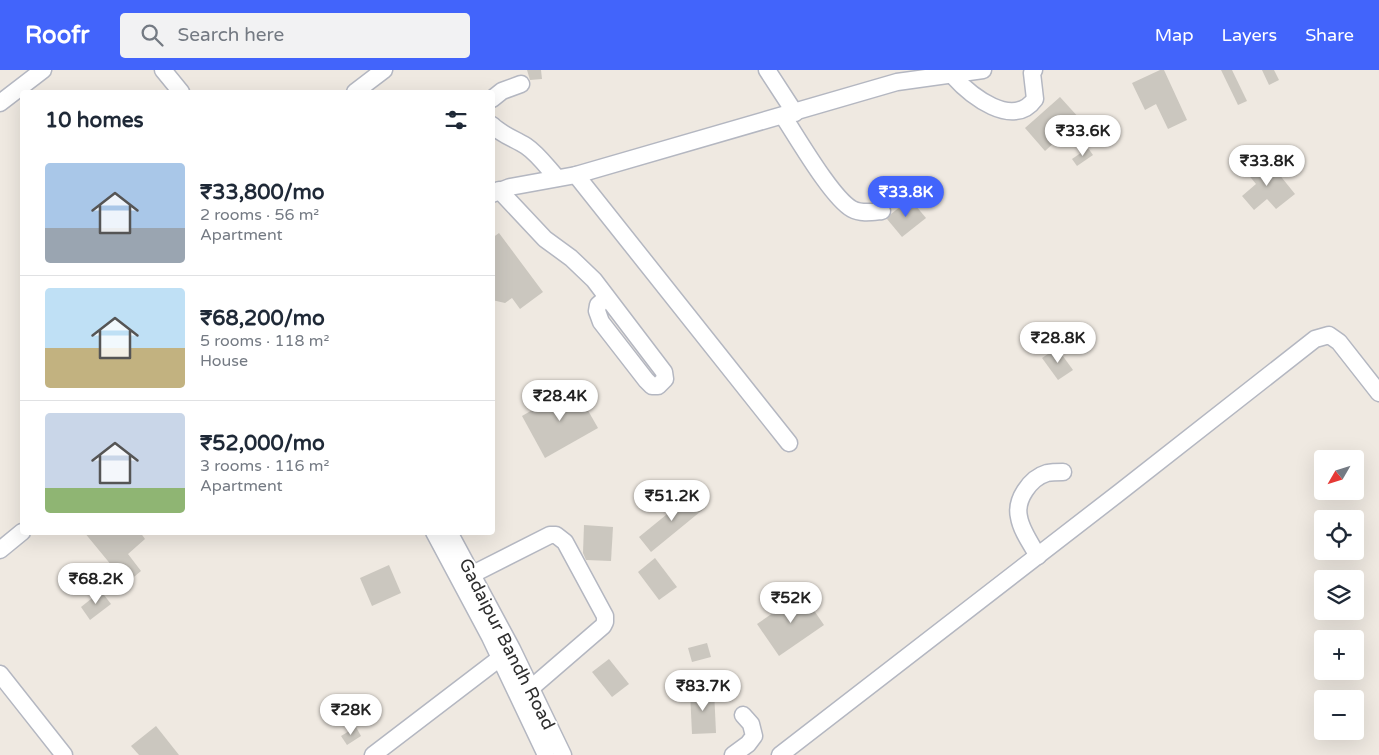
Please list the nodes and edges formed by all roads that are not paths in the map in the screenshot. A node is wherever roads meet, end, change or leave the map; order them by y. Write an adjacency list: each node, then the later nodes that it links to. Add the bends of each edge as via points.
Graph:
1 (43, 70): 12 (street)
2 (163, 70): 9 (street)
3 (384, 70): 10 (street)
4 (767, 70): 13 (street)
5 (983, 70): 7 (street)
6 (1034, 70): 7 (street, via 1035,99 1028,107 1011,111 986,103)
7 (952, 76): 13 (street, via 897,82)
8 (521, 84): 11 (street)
9 (180, 90)
10 (358, 90)
11 (495, 97)
12 (0, 103)
13 (789, 114): 15 (street); 18 (street, via 829,184 849,207 859,212)
14 (495, 127): 16 (street, via 535,153)
15 (576, 175): 16 (street); 21 (street)
16 (557, 178): 17 (street)
17 (496, 192): 19 (street, via 585,271)
18 (882, 211)
19 (606, 298): 19 (street, via 598,305 601,322 646,380 652,386 658,386 665,379 664,372)
20 (1379, 393): 27 (street, via 1339,342 1328,335 1315,339)
21 (789, 443)
22 (1063, 472): 27 (street, via 1046,473 1036,478 1019,503 1019,517)
23 (20, 534): 26 (street)
24 (436, 535): 29 (street)
25 (451, 535): 28 (street, Gadaipur Bandh Road)
26 (0, 550)
27 (1038, 556): 38 (street)
28 (473, 574): 31 (street, Gadaipur Bandh Road); 31 (street, via 550,535 556,535 565,542 605,616 603,626)
29 (500, 658): 34 (street); 35 (street)
30 (0, 674): 33 (street)
31 (530, 689): 36 (street, Gadaipur Bandh Road)
32 (743, 715): 37 (street, via 751,724 754,736)
33 (64, 755)
34 (373, 755)
35 (546, 755)
36 (563, 755)
37 (733, 755)
38 (780, 755)

